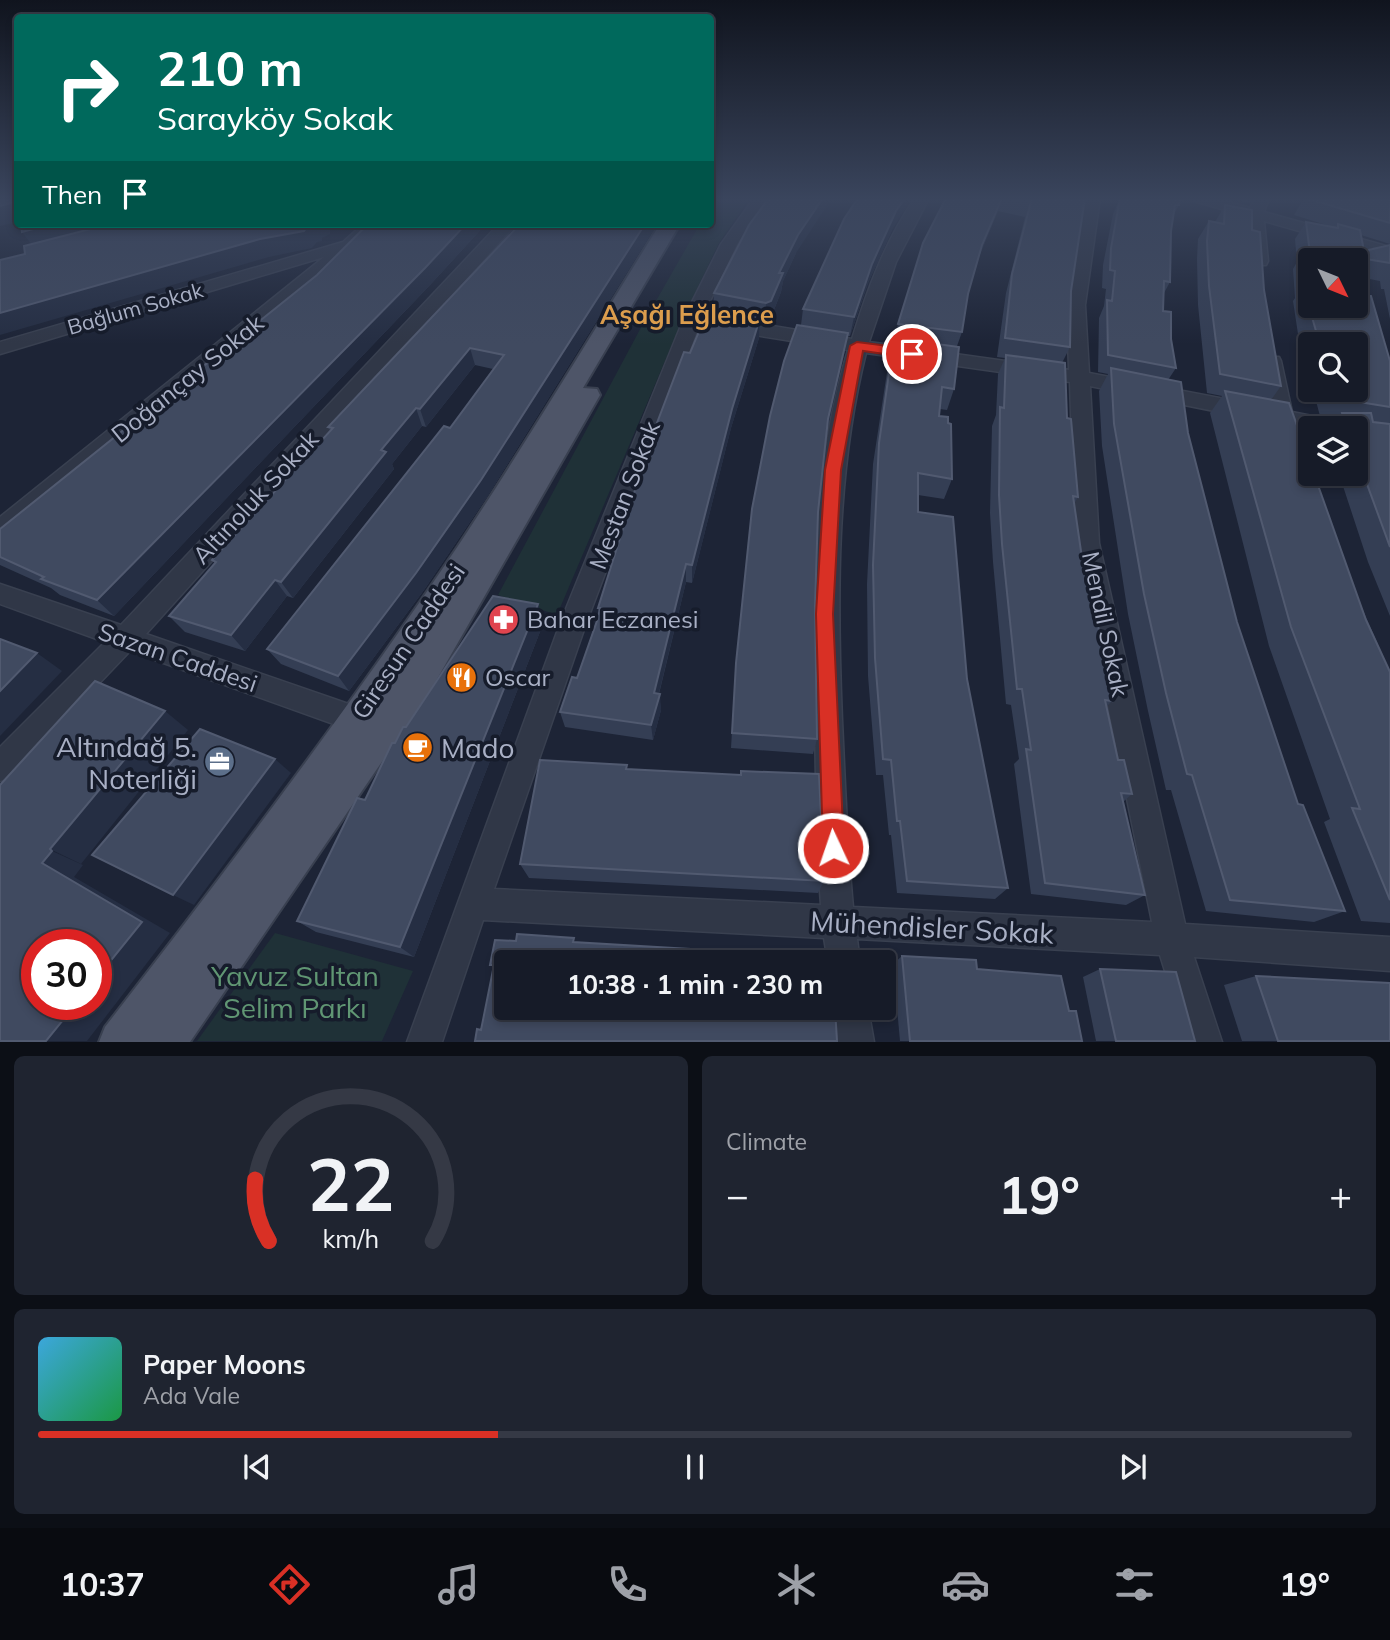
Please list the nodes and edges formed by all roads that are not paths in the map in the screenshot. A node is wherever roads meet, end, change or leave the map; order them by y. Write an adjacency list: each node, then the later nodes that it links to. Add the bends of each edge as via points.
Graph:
1 (342, 247): 14 (street, Bağlum Sokak)
2 (348, 247): 19 (street, Doğançay Sokak)
3 (487, 247): 21 (street, Altınoluk Sokak)
4 (656, 247): 22 (main road, Giresun Caddesi, via 467,555)
5 (674, 247): 31 (main road, Giresun Caddesi, via 417,682)
6 (728, 247): 11 (street, Mestan Sokak)
7 (895, 247): 13 (street)
8 (1085, 247): 15 (street, Mendil Sokak, via 1076,305)
9 (1260, 247): 10 (street)
10 (1261, 281)
11 (693, 318): 13 (street); 24 (street, Mestan Sokak, via 575,621)
12 (1268, 336): 16 (street)
13 (857, 346): 15 (street); 25 (street, via 833,470 824,614)
14 (0, 348)
15 (1077, 376): 16 (street); 26 (street, Mendil Sokak, via 1087,543)
16 (1282, 418): 17 (street); 18 (street)
17 (1298, 421)
18 (1291, 444)
19 (0, 530)
20 (0, 594): 21 (street, Sazan Caddesi)
21 (125, 639): 22 (street, Sazan Caddesi); 23 (street, Altınoluk Sokak)
22 (356, 719): 30 (main road, Giresun Caddesi)
23 (0, 767)
24 (473, 904): 25 (street, Mühendisler Sokak); 32 (street, Mestan Sokak)
25 (838, 922): 26 (street, Mühendisler Sokak); 27 (street)
26 (1172, 939): 28 (street, Mühendisler Sokak); 34 (street, Mendil Sokak)
27 (842, 950)
28 (1390, 954)
29 (853, 1020): 33 (street)
30 (120, 1041)
31 (164, 1041)
32 (424, 1041)
33 (856, 1041)
34 (1205, 1041)

